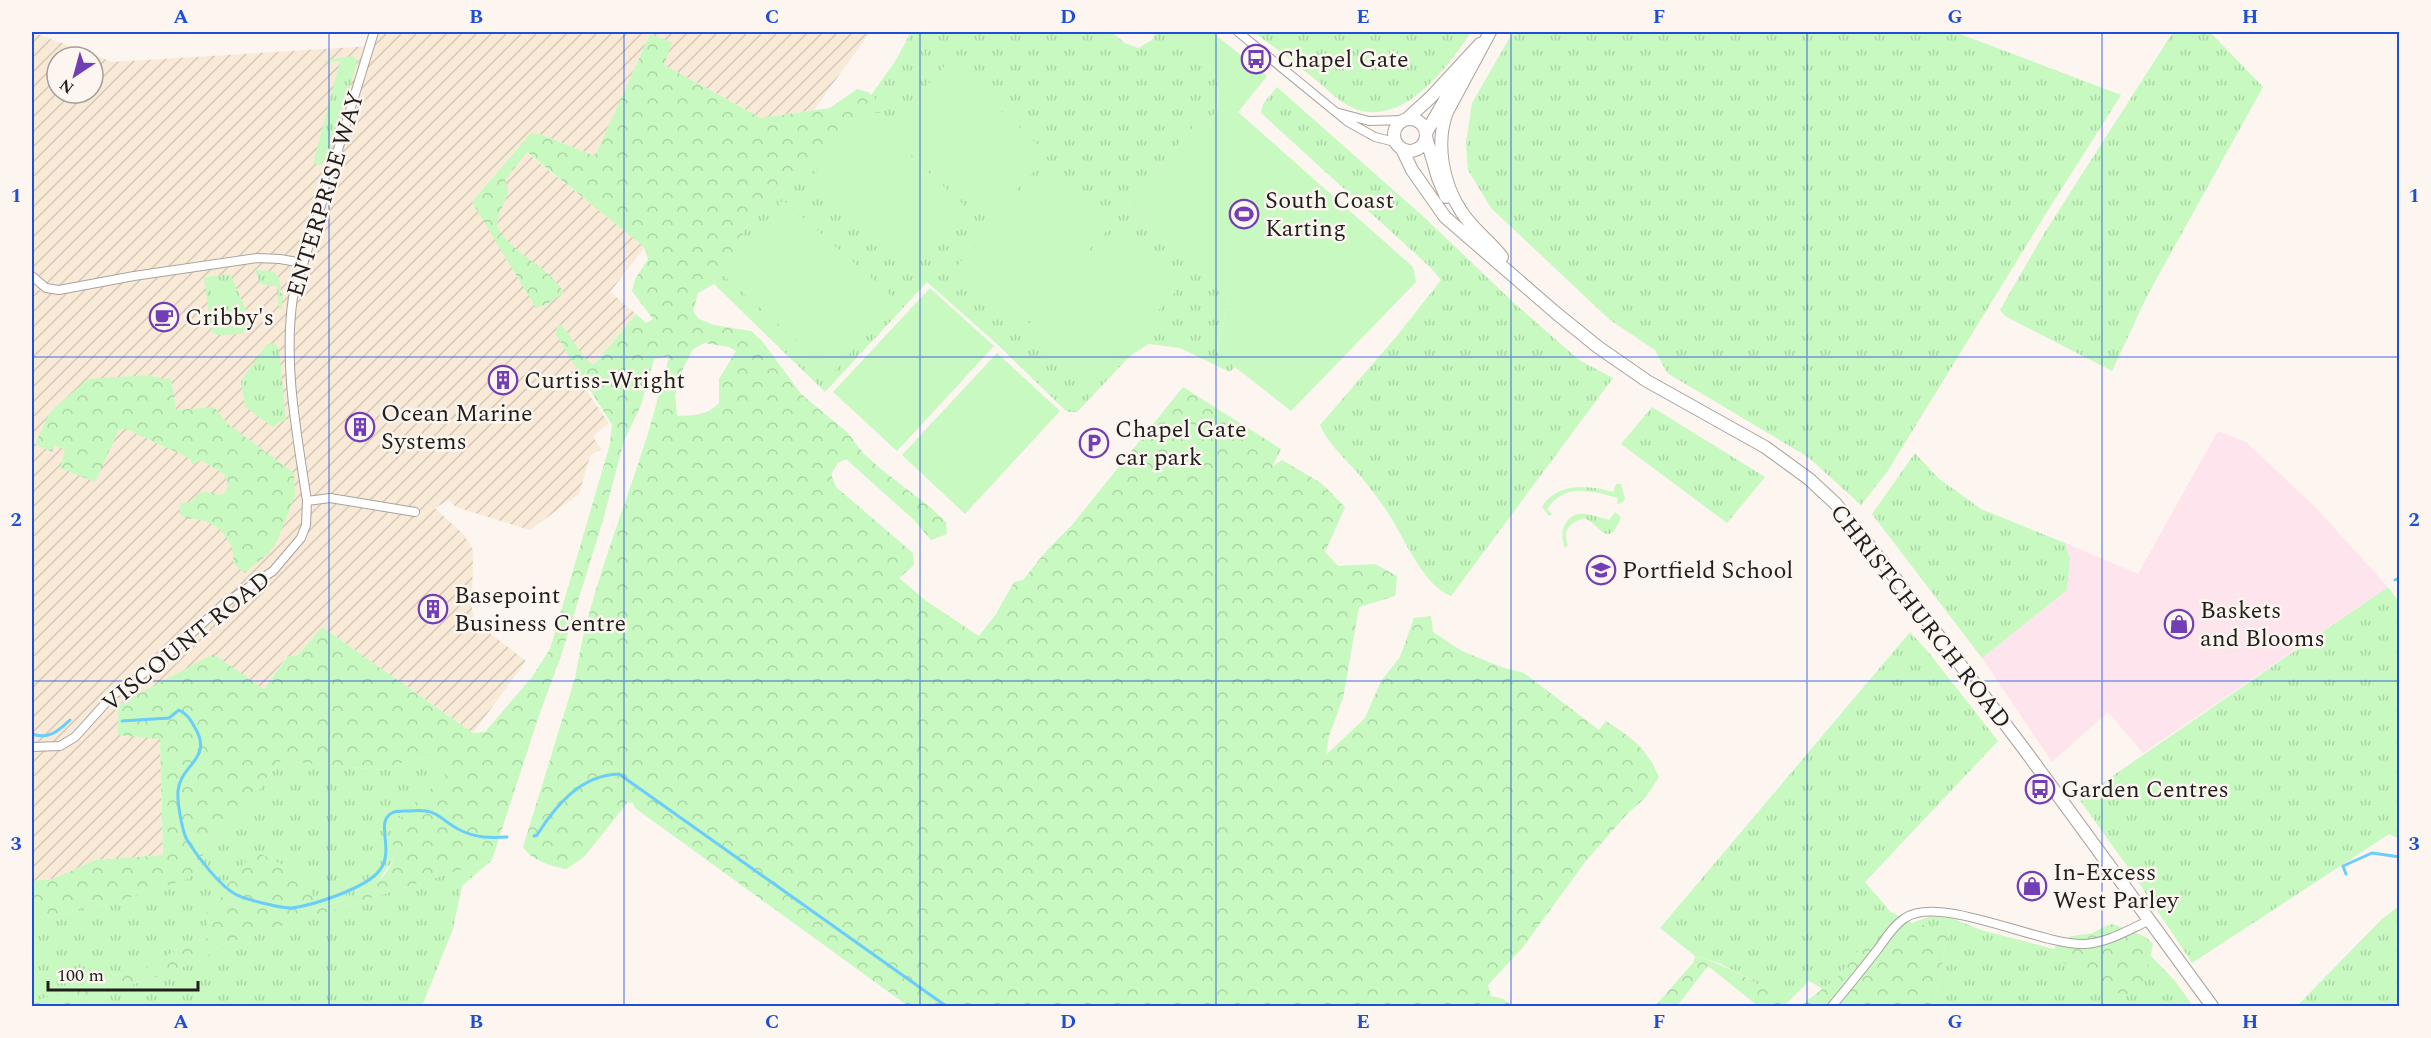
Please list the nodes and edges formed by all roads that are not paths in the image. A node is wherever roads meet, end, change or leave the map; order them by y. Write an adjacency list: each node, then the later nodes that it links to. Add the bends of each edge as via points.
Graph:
1 (374, 32): 10 (street, ENTERPRISE WAY)
2 (1239, 32): 5 (street)
3 (1490, 32): 4 (main road); 12 (main road, via 1447,112 1442,156 1461,211)
4 (1473, 52): 6 (main road); 7 (main road)
5 (1336, 112): 6 (street, via 1369,121); 8 (street, via 1356,128)
6 (1405, 119): 7 (main road, via 1421,123); 8 (main road, via 1394,131)
7 (1426, 135): 8 (main road, via 1417,150 1407,151); 9 (main road, CHRISTCHURCH ROAD, via 1451,207)
8 (1399, 146): 9 (main road, CHRISTCHURCH ROAD, via 1445,217)
9 (1497, 261): 12 (main road, CHRISTCHURCH ROAD)
10 (303, 263): 11 (street, via 257,258 59,290 46,288); 13 (street, ENTERPRISE WAY, via 293,297 289,358)
11 (32, 276)
12 (1515, 276): 16 (main road, CHRISTCHURCH ROAD, via 1598,347 1647,381 1765,447 1836,504 1902,586)
13 (307, 501): 14 (street, via 330,498); 15 (street, VISCOUNT ROAD, via 301,538 273,571 225,603 161,661 112,696 75,737 60,746)
14 (415, 512)
15 (32, 747)
16 (2148, 921): 17 (street, via 2108,940 2083,944 1943,911 1922,912 1906,917 1891,931); 18 (main road, CHRISTCHURCH ROAD)
17 (1832, 1006)
18 (2212, 1006)

